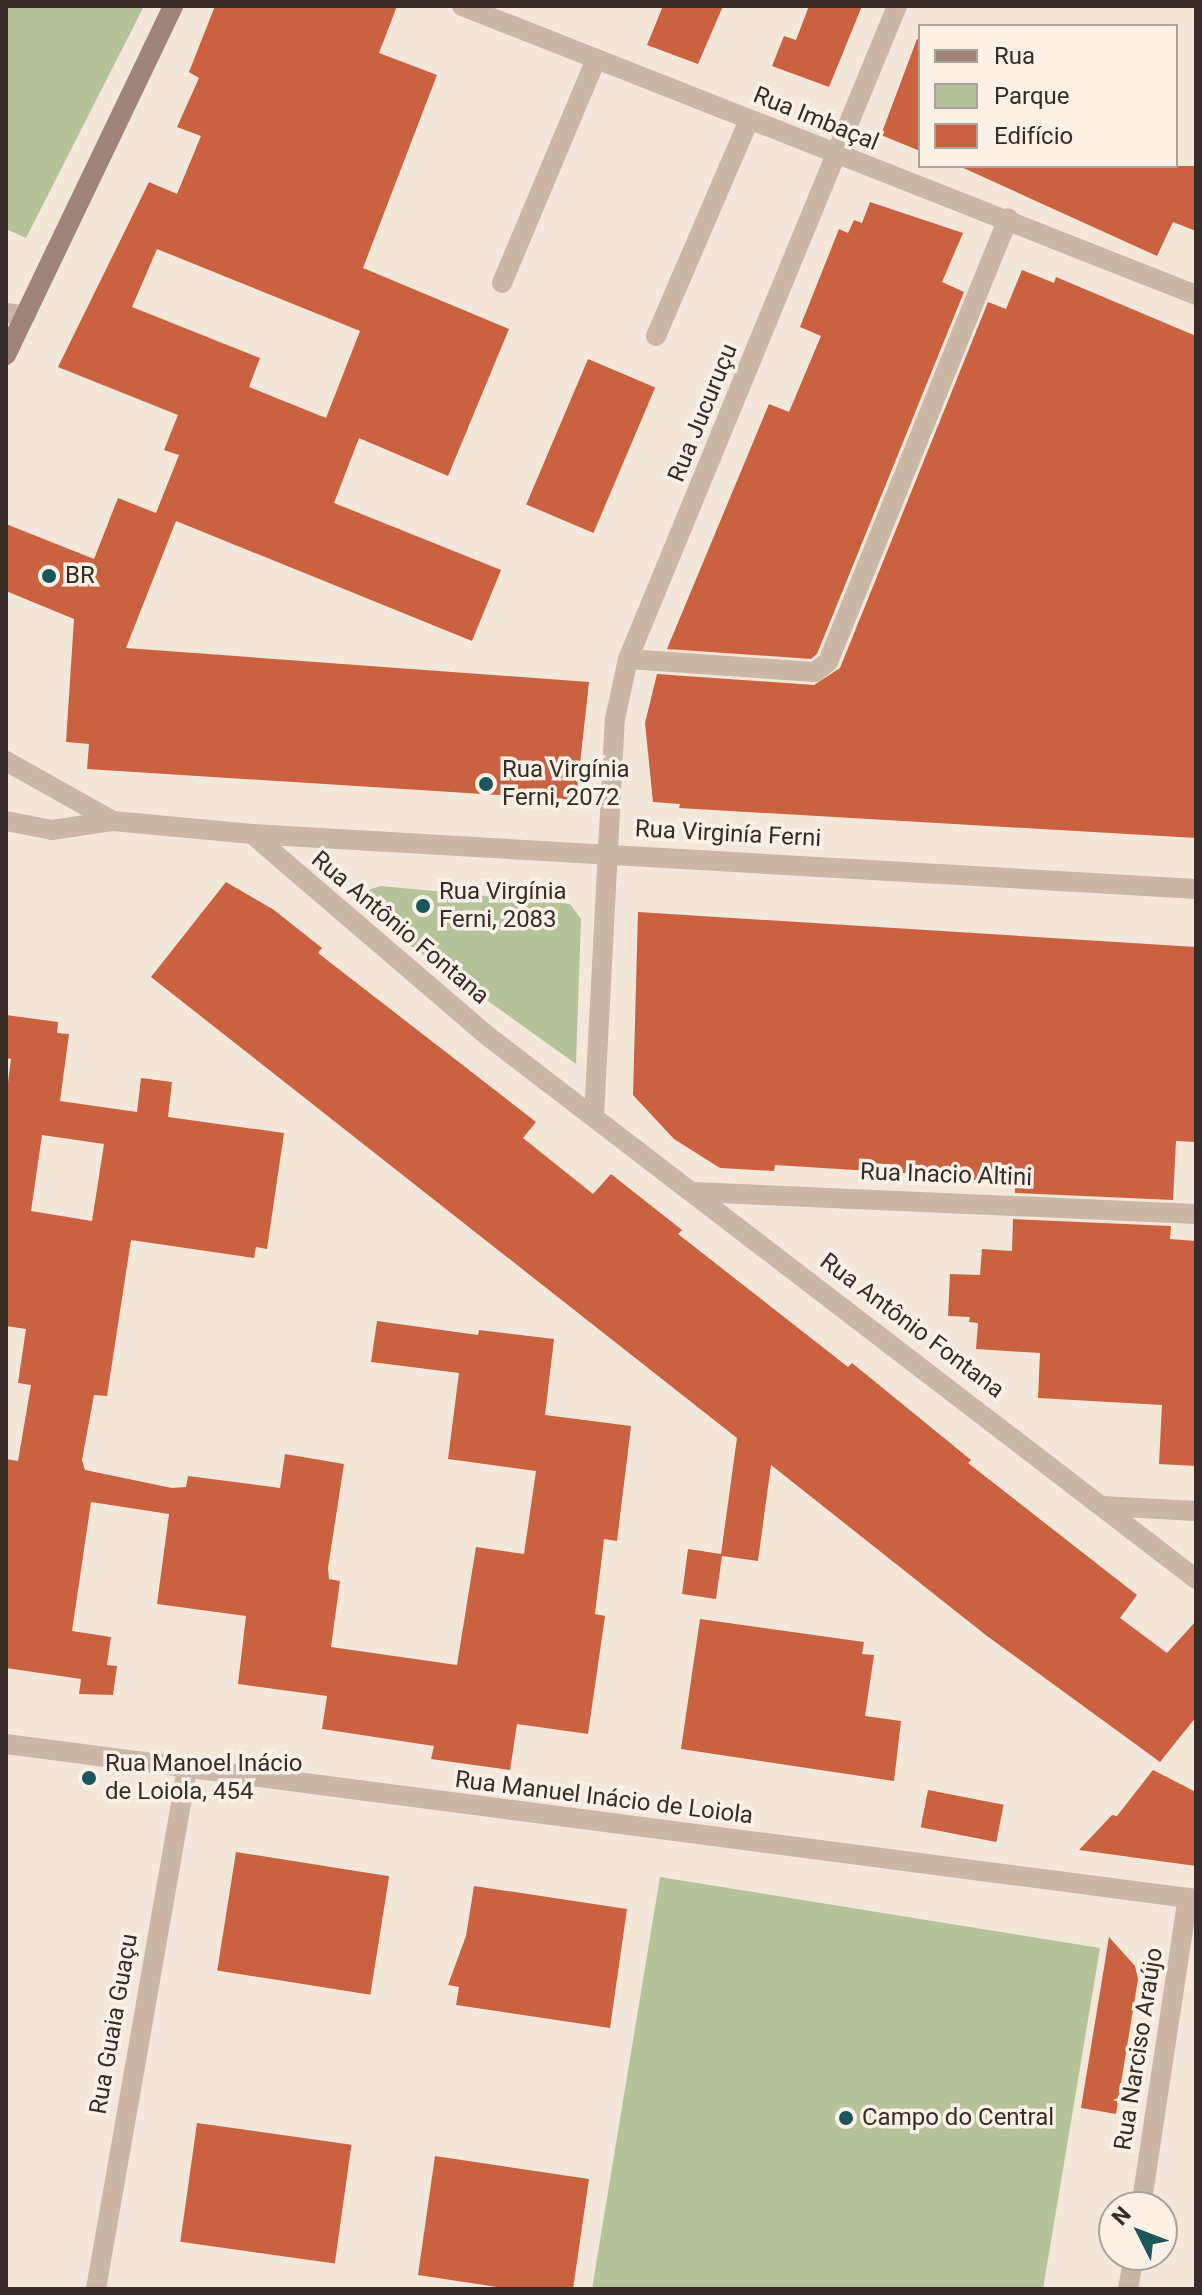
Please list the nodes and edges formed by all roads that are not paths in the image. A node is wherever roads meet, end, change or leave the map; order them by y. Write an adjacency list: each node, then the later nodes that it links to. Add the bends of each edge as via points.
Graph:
1 (173, 6): 10 (main road)
2 (462, 6): 4 (street, Rua Imbaçal)
3 (897, 6): 6 (street, Rua Jucuruçu)
4 (596, 59): 5 (street, Rua Imbaçal); 8 (street)
5 (749, 120): 6 (street, Rua Imbaçal); 11 (street)
6 (837, 156): 7 (street, Rua Imbaçal); 13 (street, Rua Jucuruçu)
7 (1008, 218): 9 (street, Rua Imbaçal); 13 (street, via 821,670)
8 (502, 283)
9 (1196, 295)
10 (16, 314): 12 (main road)
11 (656, 336)
12 (6, 355)
13 (628, 659): 18 (street, via 615,719)
14 (6, 761): 16 (street, Rua Virginía Ferni)
15 (6, 821): 16 (street, Rua Virginía Ferni, via 52,830)
16 (113, 821): 17 (street, Rua Virginía Ferni)
17 (252, 834): 18 (street, Rua Virginía Ferni); 20 (street, Rua Antônio Fontana, via 489,1037)
18 (606, 853): 19 (street, Rua Virginía Ferni); 20 (street)
19 (1196, 889)
20 (594, 1117): 21 (street, Rua Antônio Fontana)
21 (694, 1192): 22 (street, Rua Inacio Altini); 23 (street, Rua Antônio Fontana)
22 (1196, 1214)
23 (1103, 1506): 24 (street); 25 (street, Rua Antônio Fontana)
24 (1196, 1511)
25 (1196, 1579)
26 (6, 1744): 27 (street, Rua Manuel Inácio de Loiola)
27 (187, 1769): 28 (street, Rua Manuel Inácio de Loiola); 30 (street, Rua Guaia Guaçu)
28 (1192, 1899): 29 (street, Rua Narciso Araújo)
29 (1144, 2191)
30 (96, 2289)

